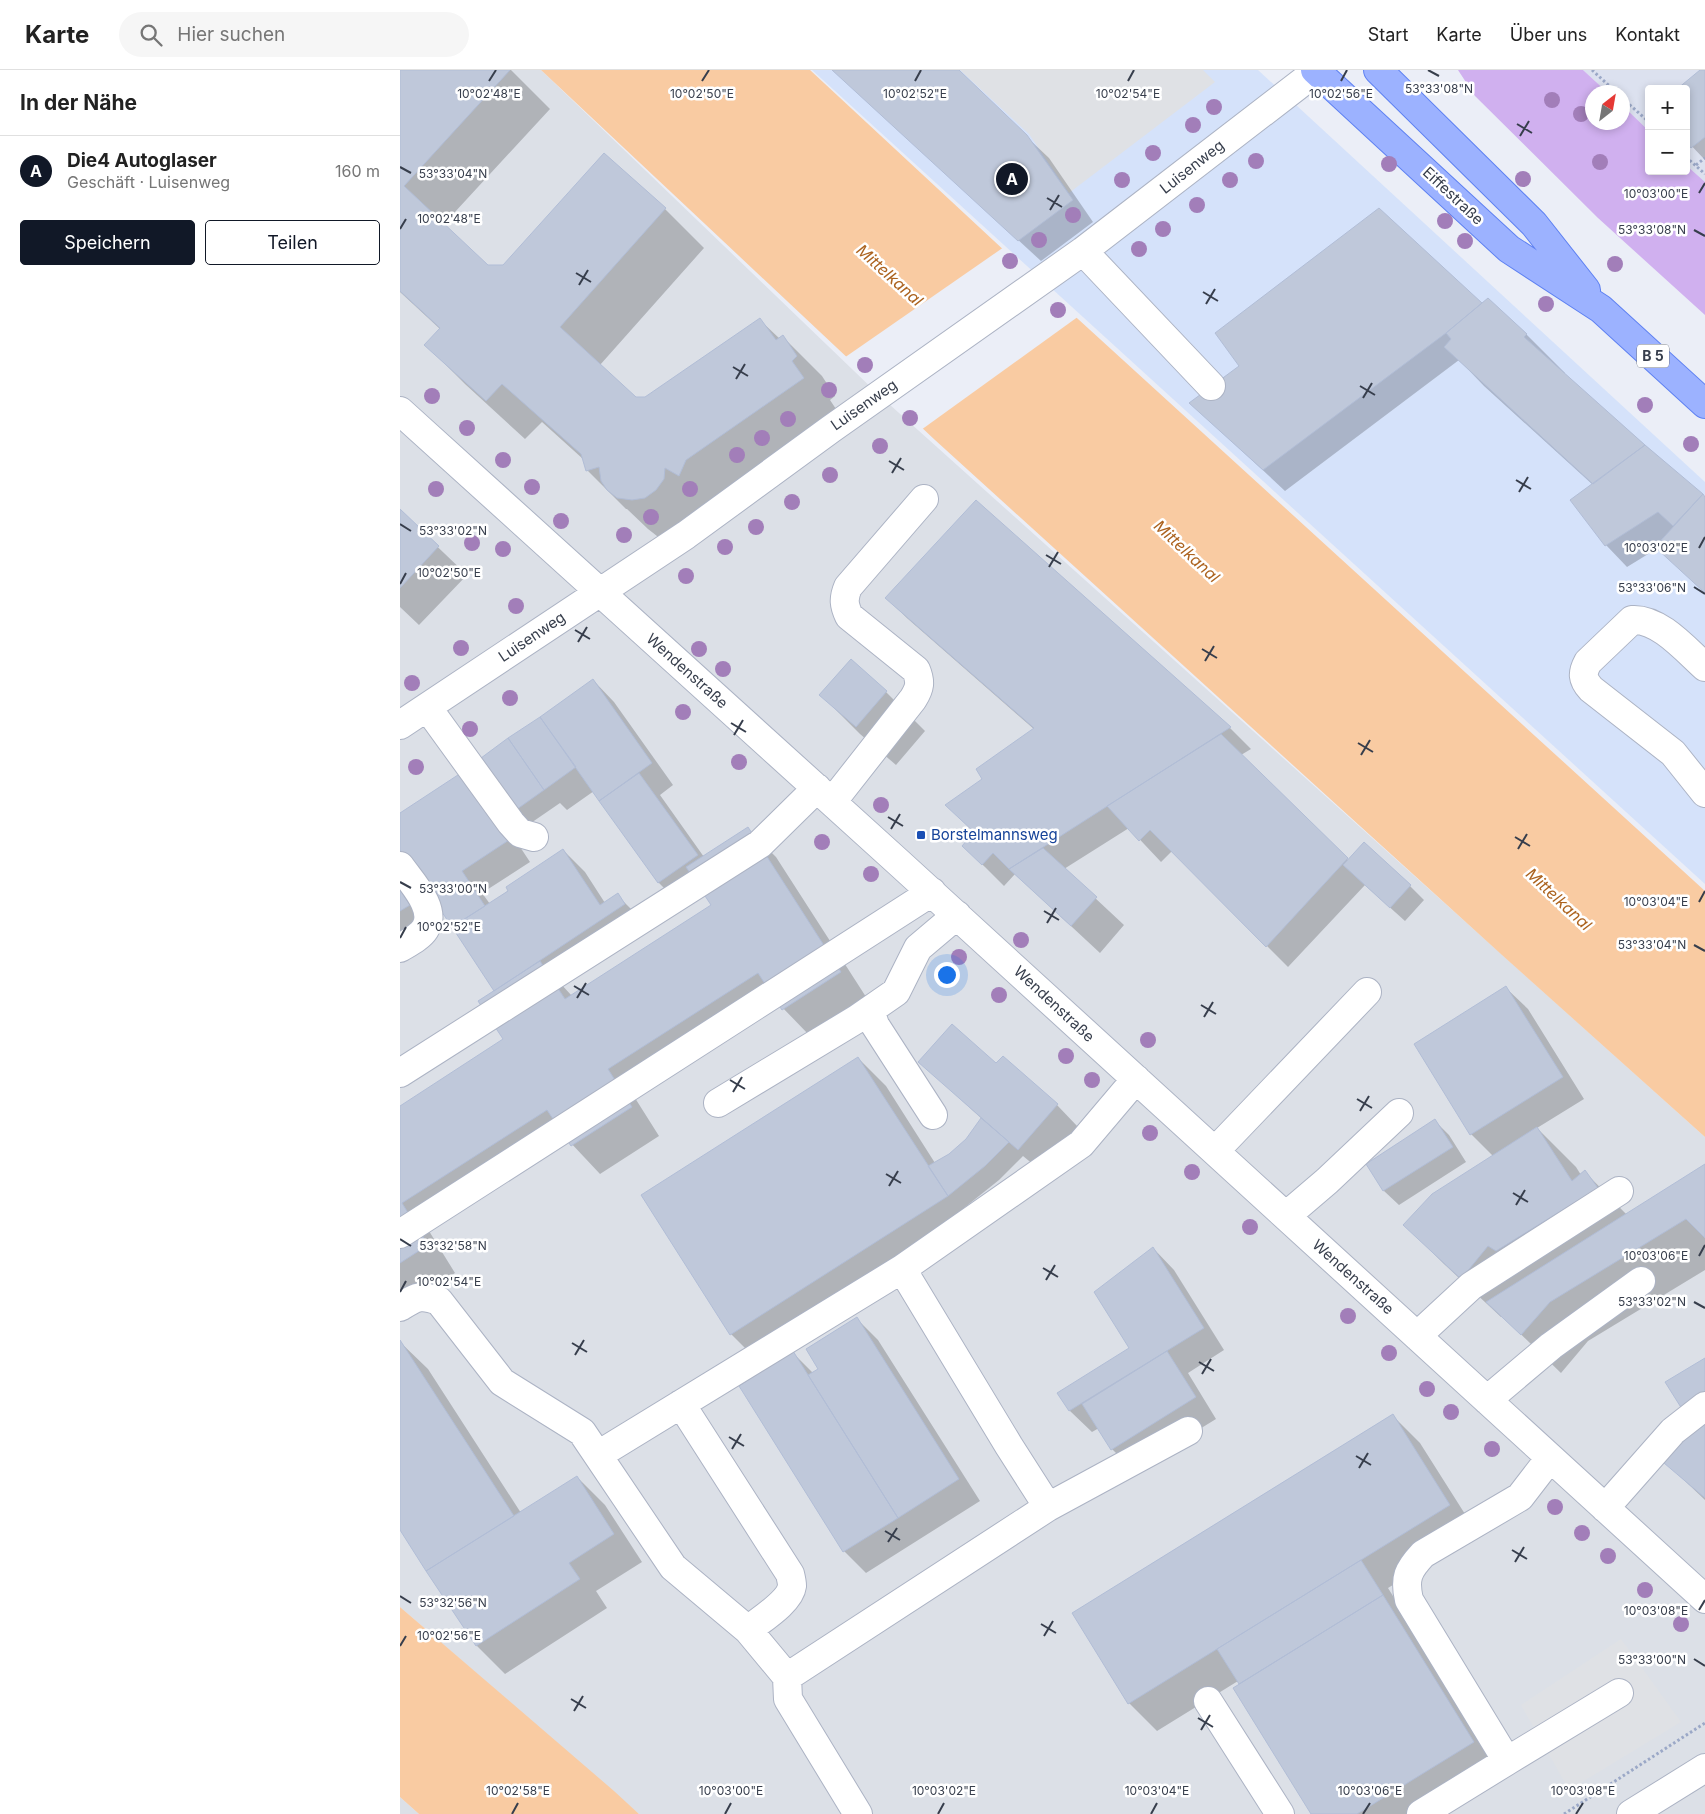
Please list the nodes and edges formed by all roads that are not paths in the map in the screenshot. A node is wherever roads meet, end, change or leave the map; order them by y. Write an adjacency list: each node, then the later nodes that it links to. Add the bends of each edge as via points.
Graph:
1 (1316, 70): 3 (street, Luisenweg); 4 (main road, Eiffestraße, via 1509,249)
2 (1378, 70): 4 (main road, Eiffestraße, via 1534,224)
3 (1083, 252): 5 (street); 9 (street, Luisenweg, via 878,395 686,535)
4 (1601, 309): 6 (main road, Eiffestraße / B 5)
5 (1212, 386)
6 (1705, 404)
7 (400, 411): 9 (street, Wendenstraße)
8 (924, 499): 14 (street, via 848,588 844,597 849,616 916,670 919,688 913,699)
9 (600, 592): 11 (street, Luisenweg); 14 (street, Wendenstraße)
10 (1705, 667): 13 (street, via 1658,627 1642,619 1632,620 1583,670 1584,681 1591,689 1673,753)
11 (427, 707): 12 (street, Luisenweg); 15 (street, via 511,823 520,833)
12 (400, 725)
13 (1705, 793)
14 (825, 795): 17 (street, Wendenstraße); 22 (street, via 760,844)
15 (534, 837)
16 (400, 866): 19 (street, via 428,905 430,918 425,929)
17 (932, 892): 18 (street, Wendenstraße); 30 (street)
18 (957, 915): 21 (street, via 918,948 896,992); 23 (street, Wendenstraße)
19 (400, 948)
20 (1367, 992): 27 (street)
21 (870, 1010): 24 (street); 26 (street, via 875,1025)
22 (400, 1073)
23 (1136, 1080): 27 (street, Wendenstraße); 31 (street, via 1081,1144)
24 (718, 1103)
25 (1399, 1113): 29 (street)
26 (933, 1115)
27 (1215, 1151): 29 (street, Wendenstraße)
28 (1619, 1191): 34 (street, via 1471,1286)
29 (1286, 1216): 34 (street, Wendenstraße)
30 (400, 1234)
31 (902, 1270): 36 (street); 41 (street)
32 (1641, 1282): 35 (street, via 1551,1346)
33 (400, 1307): 39 (street, via 415,1298 439,1301 502,1382 582,1432)
34 (1417, 1336): 35 (street, Wendenstraße)
35 (1487, 1400): 40 (street, Wendenstraße)
36 (681, 1404): 39 (street); 44 (street, via 790,1574 790,1594)
37 (1705, 1406): 42 (street, via 1674,1431)
38 (1188, 1431): 41 (street)
39 (598, 1455): 44 (street, via 673,1567)
40 (1550, 1458): 42 (street, Wendenstraße); 48 (street, via 1520,1497 1423,1554 1408,1574 1405,1586 1409,1600)
41 (1048, 1507): 45 (street)
42 (1605, 1508): 43 (street, Wendenstraße)
43 (1705, 1599)
44 (748, 1630): 45 (street)
45 (787, 1677): 51 (street, via 788,1699)
46 (1619, 1693): 48 (street)
47 (1208, 1701): 52 (street)
48 (1507, 1761): 50 (street)
49 (1705, 1768): 53 (street)
50 (1432, 1811)
51 (858, 1814)
52 (1280, 1814)
53 (1631, 1814)

